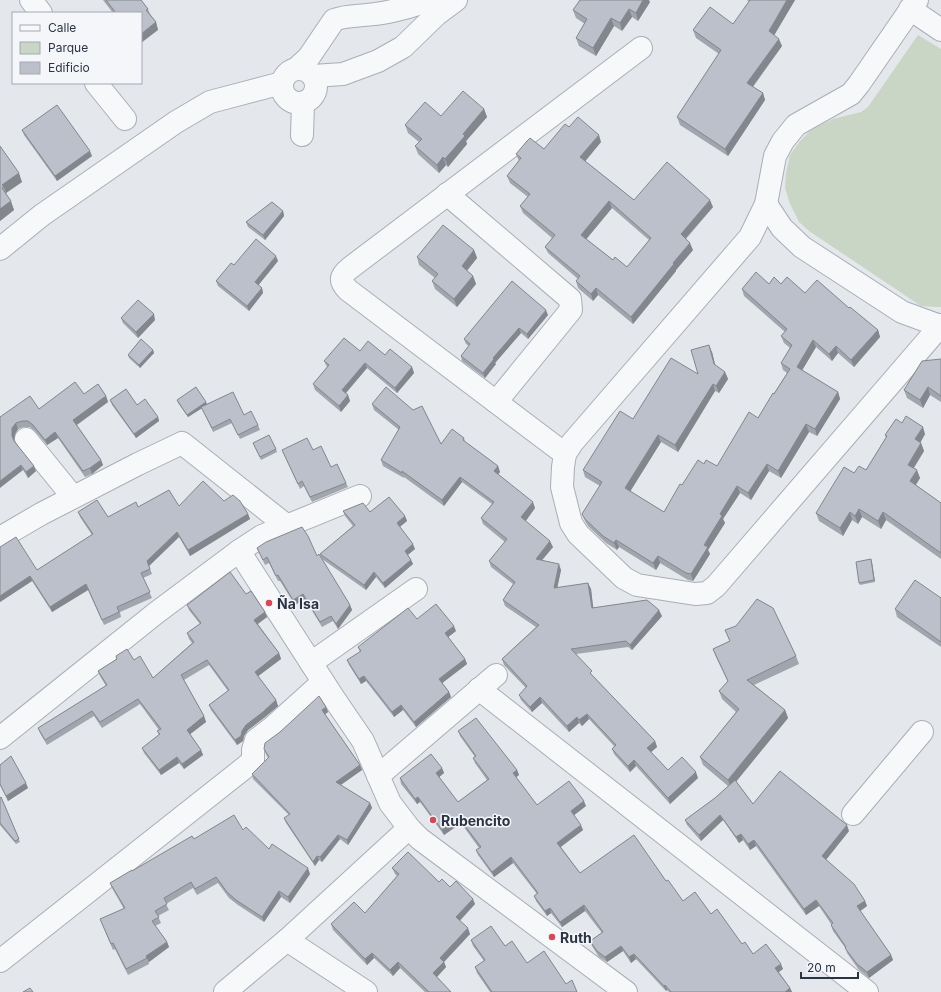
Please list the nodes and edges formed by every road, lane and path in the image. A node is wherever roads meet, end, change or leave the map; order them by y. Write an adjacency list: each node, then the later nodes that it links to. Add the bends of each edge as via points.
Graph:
1 (31, 0): 5 (street)
2 (430, 0): 8 (street, via 408,8 334,20)
3 (456, 0): 8 (street, via 436,15 403,47 378,61 343,74)
4 (913, 5): 6 (street); 14 (street, via 851,94 796,125 783,141 775,156)
5 (40, 12)
6 (941, 30)
7 (641, 48): 13 (street)
8 (297, 76): 10 (street, via 283,90 290,100); 10 (street, via 316,82 314,95); 15 (street, via 210,102 176,122 42,215)
9 (97, 84): 11 (street)
10 (303, 103): 12 (street)
11 (125, 119)
12 (302, 135)
13 (447, 194): 17 (street, via 570,299 571,310); 17 (street, via 345,271 342,283)
14 (766, 204): 16 (street, via 782,228 802,247 902,312); 19 (street, via 750,237)
15 (0, 249)
16 (940, 326): 19 (street, via 716,586 707,593 695,594 637,585 624,578 578,534 571,523 562,487)
17 (496, 402): 19 (street)
18 (26, 439): 21 (street)
19 (565, 454)
20 (360, 496): 22 (street)
21 (73, 497): 22 (street, via 182,443); 23 (street)
22 (287, 526): 24 (street, via 262,536)
23 (0, 538)
24 (238, 551): 26 (street); 31 (street)
25 (416, 589): 26 (street)
26 (311, 663): 28 (street)
27 (496, 675): 29 (street)
28 (323, 682): 32 (street, via 363,741); 36 (street, via 256,740 253,761)
29 (479, 689): 32 (street); 40 (street)
30 (922, 732): 33 (street)
31 (0, 738)
32 (378, 776): 34 (street, via 390,803)
33 (853, 814)
34 (409, 828): 35 (street); 39 (street, via 420,839)
35 (287, 940): 37 (street); 38 (street)
36 (0, 961)
37 (225, 992)
38 (366, 992)
39 (626, 992)
40 (867, 992)

